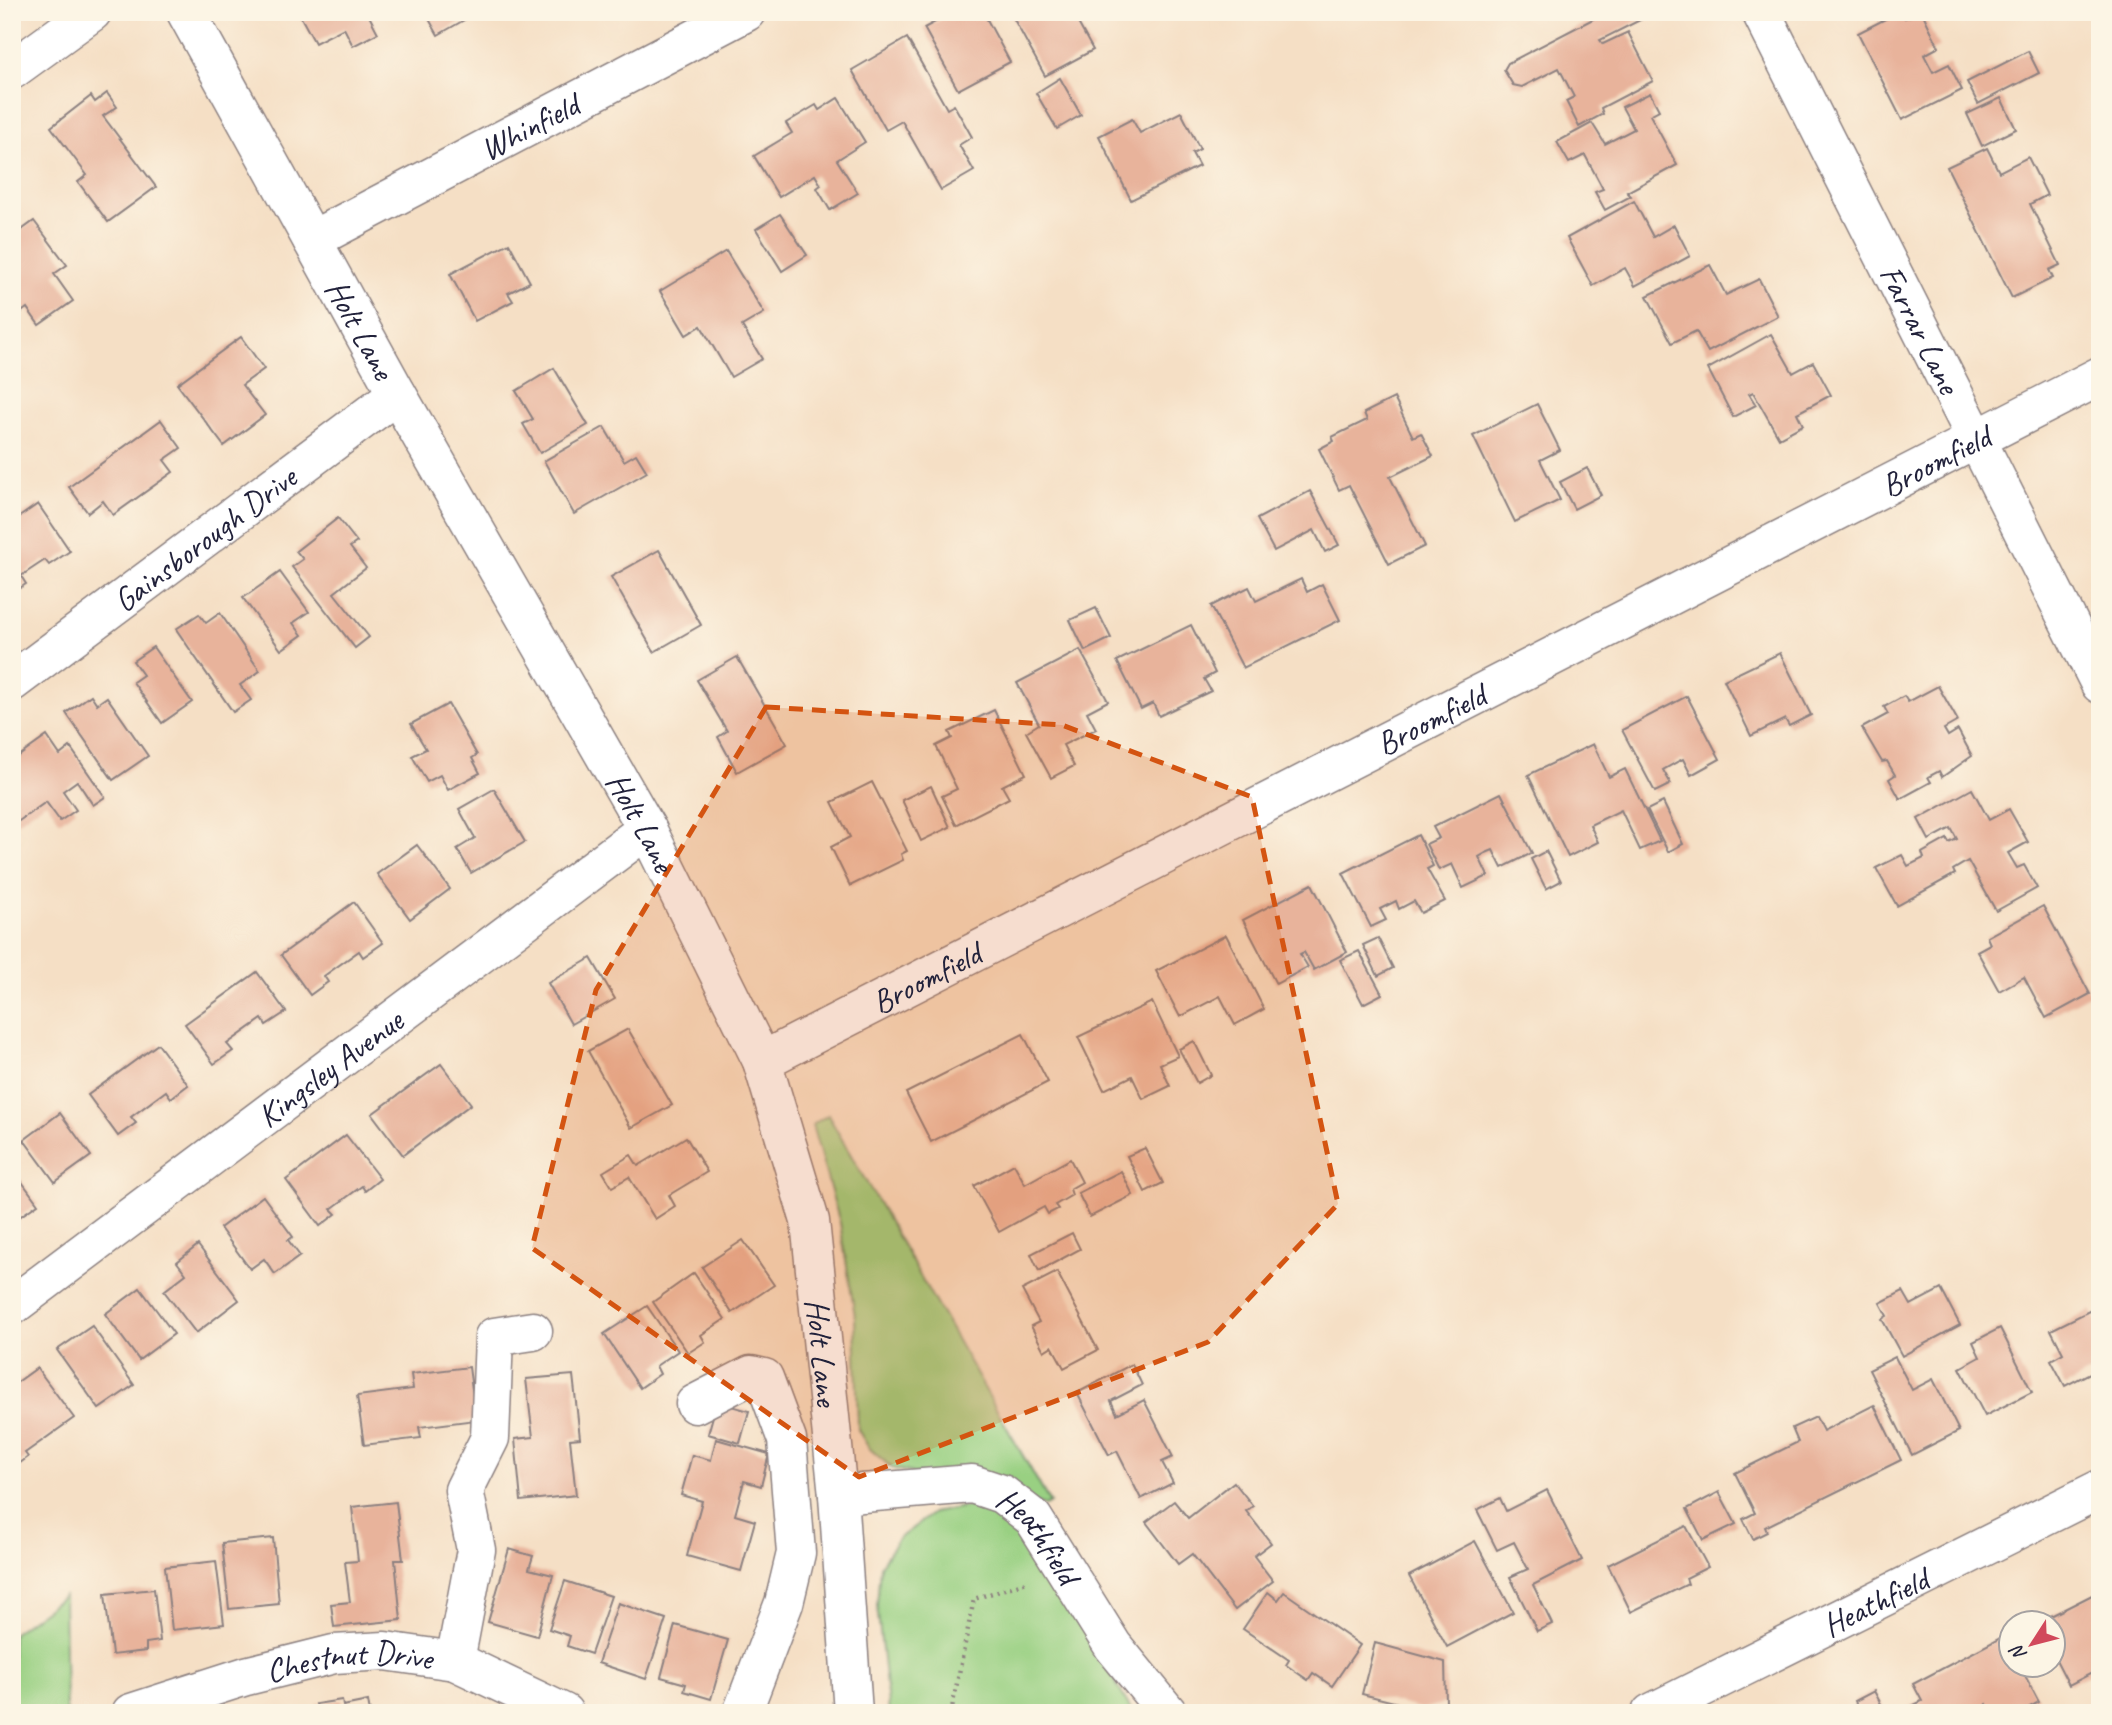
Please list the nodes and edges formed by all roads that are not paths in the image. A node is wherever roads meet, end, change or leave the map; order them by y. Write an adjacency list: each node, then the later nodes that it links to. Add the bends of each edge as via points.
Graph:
1 (92, 12): 5 (street)
2 (186, 12): 6 (street, Holt Lane)
3 (747, 12): 6 (street, Whinfield)
4 (1761, 12): 9 (street, Farrar Lane)
5 (12, 70)
6 (312, 240): 8 (street, Holt Lane)
7 (2100, 376): 9 (street, Broomfield)
8 (397, 394): 10 (street, Gainsborough Drive); 12 (street, Holt Lane)
9 (1974, 439): 11 (street, Farrar Lane); 13 (street, Broomfield)
10 (12, 682)
11 (2100, 684)
12 (647, 829): 13 (street, Holt Lane); 14 (street, Kingsley Avenue)
13 (762, 1061): 18 (street, Holt Lane, via 810,1221)
14 (12, 1306)
15 (533, 1331): 19 (street, via 494,1337 490,1438 464,1490 476,1550)
16 (695, 1404): 22 (street, via 751,1375 764,1378 787,1440 796,1553 783,1603)
17 (2100, 1489): 25 (street, Heathfield)
18 (838, 1495): 23 (street, Holt Lane); 24 (street, Heathfield, via 972,1484 1002,1494 1033,1518 1113,1646)
19 (455, 1661): 20 (street, Chestnut Drive, via 385,1651 334,1654); 21 (street, Chestnut Drive)
20 (131, 1713)
21 (564, 1713)
22 (741, 1713)
23 (853, 1713)
24 (1168, 1713)
25 (1651, 1713)

